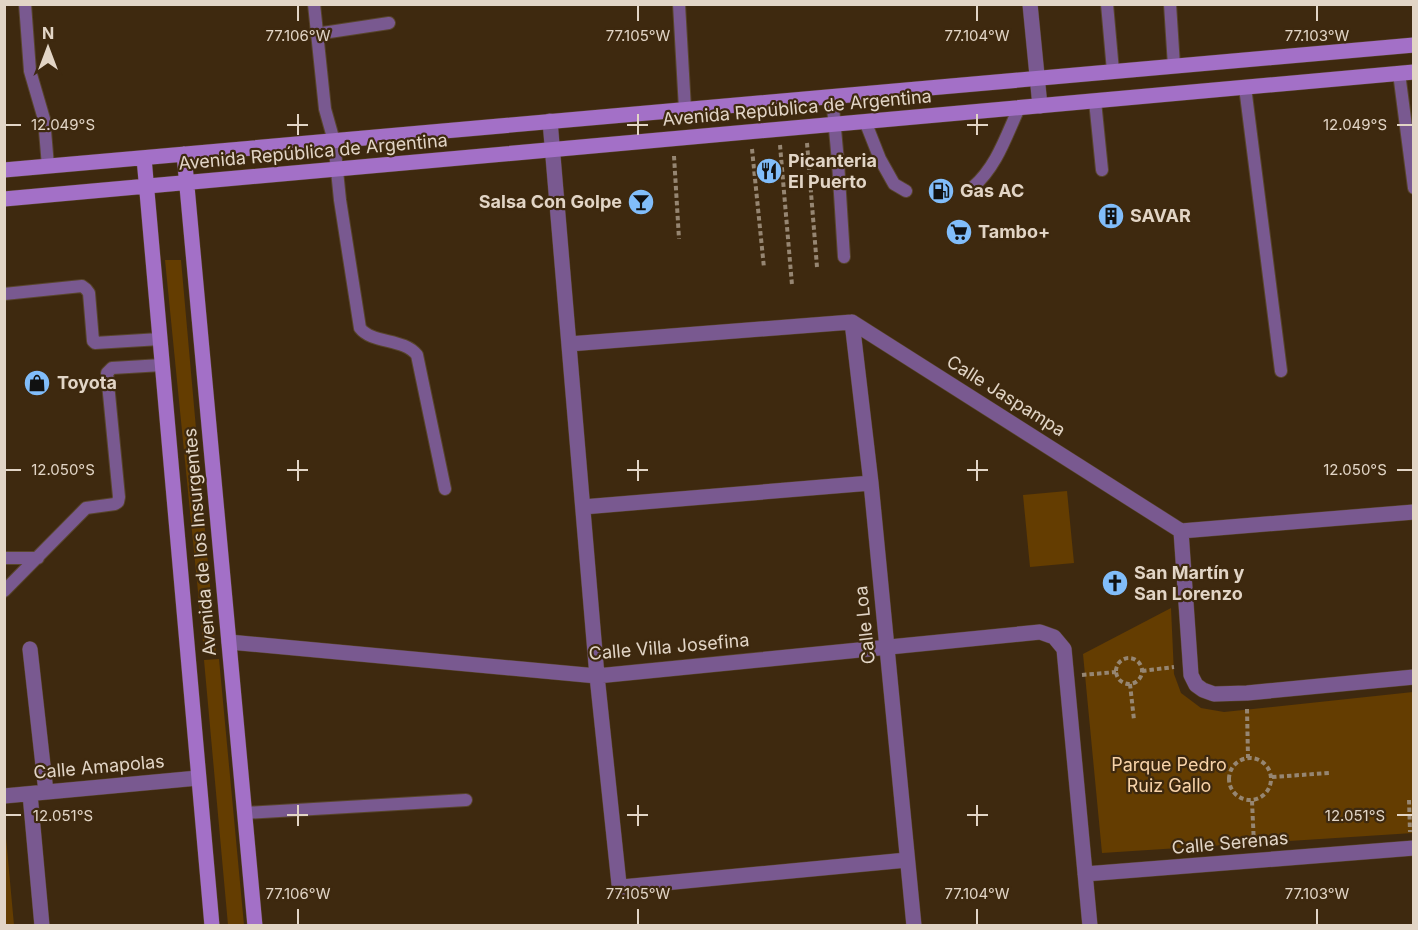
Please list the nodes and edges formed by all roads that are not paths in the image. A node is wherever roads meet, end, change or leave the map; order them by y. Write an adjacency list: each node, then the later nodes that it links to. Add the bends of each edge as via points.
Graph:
1 (25, 4): 27 (lane, via 30,71 44,119)
2 (314, 4): 8 (lane)
3 (679, 4): 19 (lane)
4 (1030, 4): 13 (street)
5 (1107, 4): 11 (lane)
6 (1170, 4): 10 (lane)
7 (389, 23): 8 (lane)
8 (316, 34): 23 (lane, via 325,109)
9 (1413, 45): 10 (main road, Avenida República de Argentina)
10 (1174, 66): 11 (main road, Avenida República de Argentina)
11 (1113, 71): 13 (main road, Avenida República de Argentina)
12 (1406, 73): 14 (main road, Avenida República de Argentina); 34 (lane)
13 (1037, 78): 15 (main road, Avenida República de Argentina); 17 (street)
14 (1245, 87): 16 (main road, Avenida República de Argentina); 43 (lane)
15 (832, 96): 19 (main road, Avenida República de Argentina); 22 (lane)
16 (1095, 101): 17 (main road, Avenida República de Argentina); 30 (lane)
17 (1040, 106): 18 (main road, Avenida República de Argentina)
18 (1018, 108): 21 (main road, Avenida República de Argentina); 33 (lane, via 996,160)
19 (685, 109): 20 (main road, Avenida República de Argentina)
20 (550, 122): 23 (main road, Avenida República de Argentina); 24 (street)
21 (865, 122): 22 (main road, Avenida República de Argentina); 35 (lane, via 894,184)
22 (835, 124): 24 (main road, Avenida República de Argentina); 37 (lane)
23 (334, 141): 25 (main road, Avenida República de Argentina); 28 (lane)
24 (552, 150): 28 (main road, Avenida República de Argentina); 41 (street)
25 (184, 154): 26 (main road, Avenida República de Argentina); 31 (main road, Avenida de los Insurgentes)
26 (144, 158): 27 (main road, Avenida República de Argentina); 32 (main road, Avenida de los Insurgentes)
27 (48, 166): 29 (main road, Avenida República de Argentina)
28 (338, 169): 31 (main road, Avenida República de Argentina); 45 (lane, via 360,328 366,334 412,349 417,355)
29 (4, 170)
30 (1102, 170)
31 (186, 183): 32 (main road, Avenida República de Argentina); 52 (main road, Avenida de los Insurgentes)
32 (146, 186): 36 (main road, Avenida República de Argentina); 40 (main road, Avenida de los Insurgentes)
33 (973, 187)
34 (1413, 188)
35 (906, 191)
36 (4, 199)
37 (843, 258)
38 (4, 294): 40 (lane, via 82,286 89,293 95,343)
39 (852, 322): 41 (street); 44 (street, Calle Loa); 48 (street, Calle Jaspampa)
40 (160, 339): 42 (main road, Avenida de los Insurgentes)
41 (569, 344): 46 (street)
42 (162, 364): 50 (lane, via 109,370 118,502 86,508); 57 (main road, Avenida de los Insurgentes)
43 (1281, 371)
44 (871, 483): 46 (street); 53 (street, Calle Loa)
45 (445, 489)
46 (583, 507): 55 (street)
47 (1413, 512): 48 (street)
48 (1181, 531): 56 (street, via 1191,675 1203,690 1214,694 1246,693)
49 (4, 558): 50 (lane)
50 (38, 558): 51 (lane)
51 (5, 591)
52 (229, 642): 55 (street, Calle Villa Josefina); 61 (main road, Avenida de los Insurgentes)
53 (887, 647): 55 (street, Calle Villa Josefina); 63 (street, Calle Loa); 64 (street, Calle Villa Josefina, via 1040,632 1054,637 1064,649)
54 (30, 649): 58 (street)
55 (597, 676): 63 (street, via 622,886)
56 (1413, 677)
57 (198, 778): 58 (street, Calle Amapolas); 66 (main road, Avenida de los Insurgentes)
58 (38, 793): 59 (street, Calle Amapolas); 65 (street)
59 (4, 796)
60 (466, 800): 61 (lane)
61 (245, 813): 67 (main road, Avenida de los Insurgentes)
62 (1412, 848): 64 (street, Calle Serenas)
63 (907, 860): 68 (street, Calle Loa)
64 (1085, 874): 69 (street)
65 (42, 926)
66 (212, 926)
67 (255, 926)
68 (914, 926)
69 (1090, 926)

